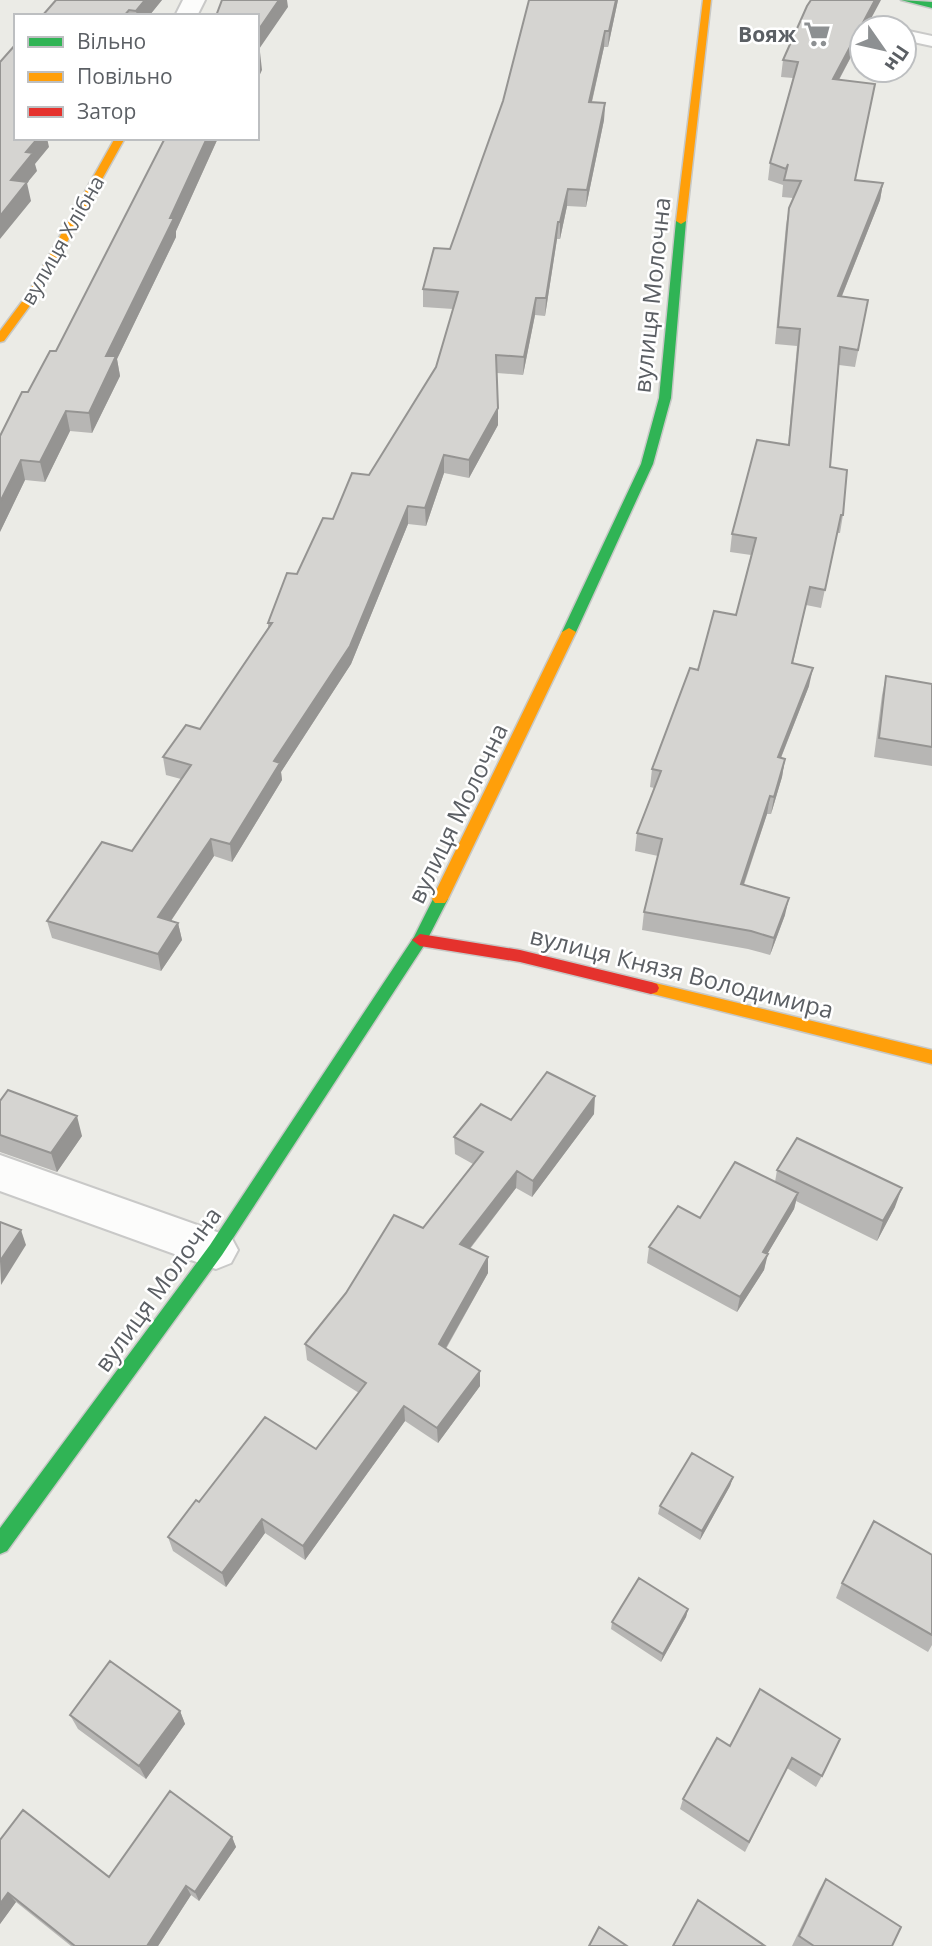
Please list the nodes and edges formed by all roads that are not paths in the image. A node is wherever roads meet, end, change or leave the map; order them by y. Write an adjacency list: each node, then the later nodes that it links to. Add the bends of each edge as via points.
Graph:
1 (707, 0): 6 (main road, вулиця Молочна, via 665,398 647,464)
2 (905, 0): 3 (main road)
3 (932, 5)
4 (119, 140): 5 (main road, вулиця Хлібна, via 32,296)
5 (0, 339)
6 (420, 940): 7 (main road, вулиця Князя Володимира, via 520,956); 9 (main road, вулиця Молочна)
7 (932, 1057)
8 (0, 1173): 9 (street)
9 (216, 1250): 10 (main road, вулиця Молочна)
10 (0, 1544)

